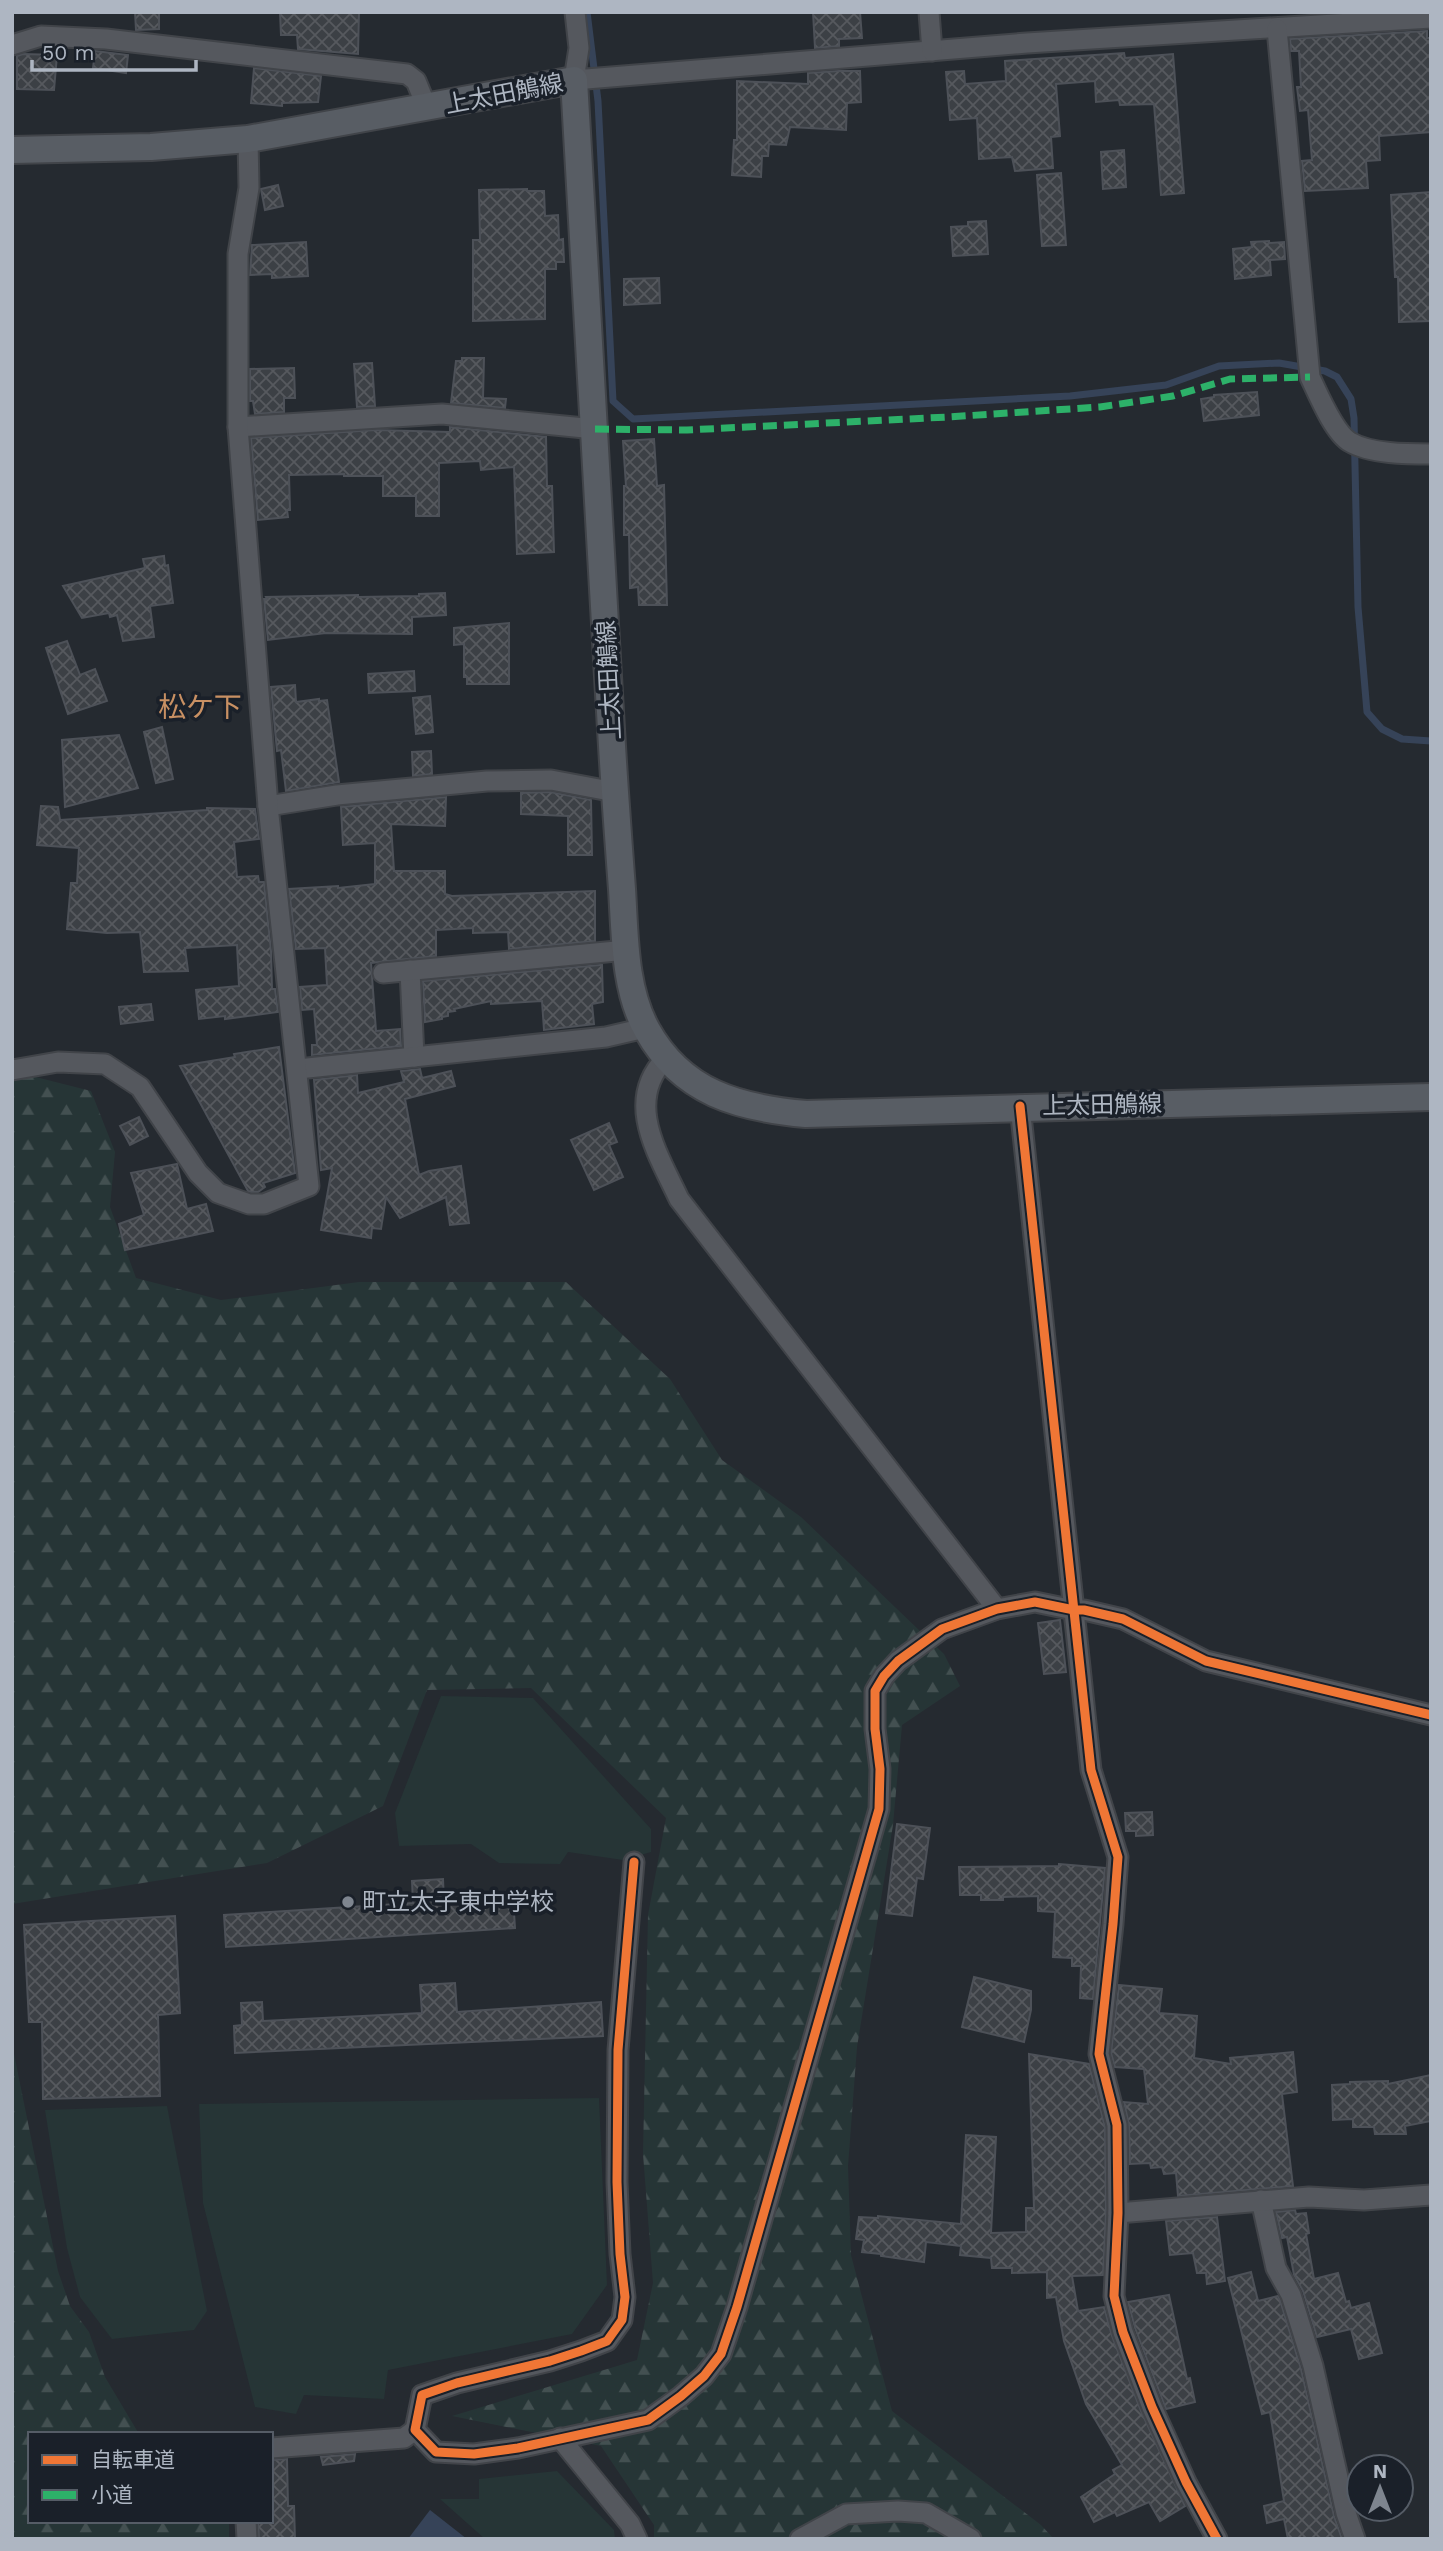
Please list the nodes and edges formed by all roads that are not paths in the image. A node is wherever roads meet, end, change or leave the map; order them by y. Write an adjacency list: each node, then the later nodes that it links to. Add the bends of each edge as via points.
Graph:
1 (575, 12): 7 (street, via 579,48)
2 (929, 12): 6 (street)
3 (1431, 18): 4 (street)
4 (1277, 29): 6 (street); 13 (street, via 1310,377 1349,442 1391,454)
5 (12, 45): 8 (street, via 41,36 106,39 407,74 416,81)
6 (932, 51): 7 (street)
7 (574, 80): 8 (main road, 上太田鵤線); 12 (main road, 上太田鵤線)
8 (427, 108): 9 (main road, 上太田鵤線)
9 (248, 139): 10 (main road, 上太田鵤線); 11 (street, via 249,188 238,254)
10 (12, 150)
11 (238, 427): 12 (street, via 442,414); 15 (street)
12 (595, 429): 14 (main road, 上太田鵤線)
13 (1431, 454)
14 (615, 792): 15 (street, via 551,780 486,780); 16 (main road, 上太田鵤線)
15 (268, 806): 22 (street)
16 (626, 950): 17 (street); 19 (main road, 上太田鵤線, via 631,987)
17 (410, 970): 18 (street); 20 (street)
18 (383, 973)
19 (645, 1028): 20 (street, via 606,1037); 21 (main road, 上太田鵤線)
20 (414, 1057): 22 (street)
21 (665, 1059): 25 (main road, 上太田鵤線, via 720,1098 765,1110 806,1114); 26 (street, via 654,1071 644,1105 653,1145 679,1199)
22 (298, 1069): 23 (street, via 309,1186 264,1204 218,1194 198,1173 141,1087 105,1064 58,1062)
23 (12, 1070)
24 (1431, 1097): 25 (main road, 上太田鵤線)
25 (1020, 1106): 27 (street)
26 (997, 1609): 27 (street, via 1035,1602); 34 (street, via 942,1629 898,1661 875,1690 879,1809 721,2354 704,2376 648,2420)
27 (1074, 1610): 28 (street, via 1123,1619 1206,1661); 32 (street, via 1091,1770 1118,1857 1099,2054 1117,2125)
28 (1431, 1715)
29 (634, 1862): 33 (street, via 618,2050 622,2320 607,2341 581,2351 422,2395)
30 (1431, 2195): 31 (street)
31 (1261, 2200): 32 (street); 40 (street, via 1276,2269 1291,2295 1313,2367)
32 (1118, 2213): 39 (street, via 1114,2296 1123,2332 1186,2482)
33 (415, 2430): 34 (street, via 436,2452 474,2454); 35 (street, via 404,2438)
34 (560, 2438): 36 (street, via 630,2524)
35 (273, 2448)
36 (637, 2539)
37 (800, 2539): 38 (street, via 846,2514 898,2511 926,2513)
38 (971, 2539)
39 (1217, 2539)
40 (1355, 2539)

